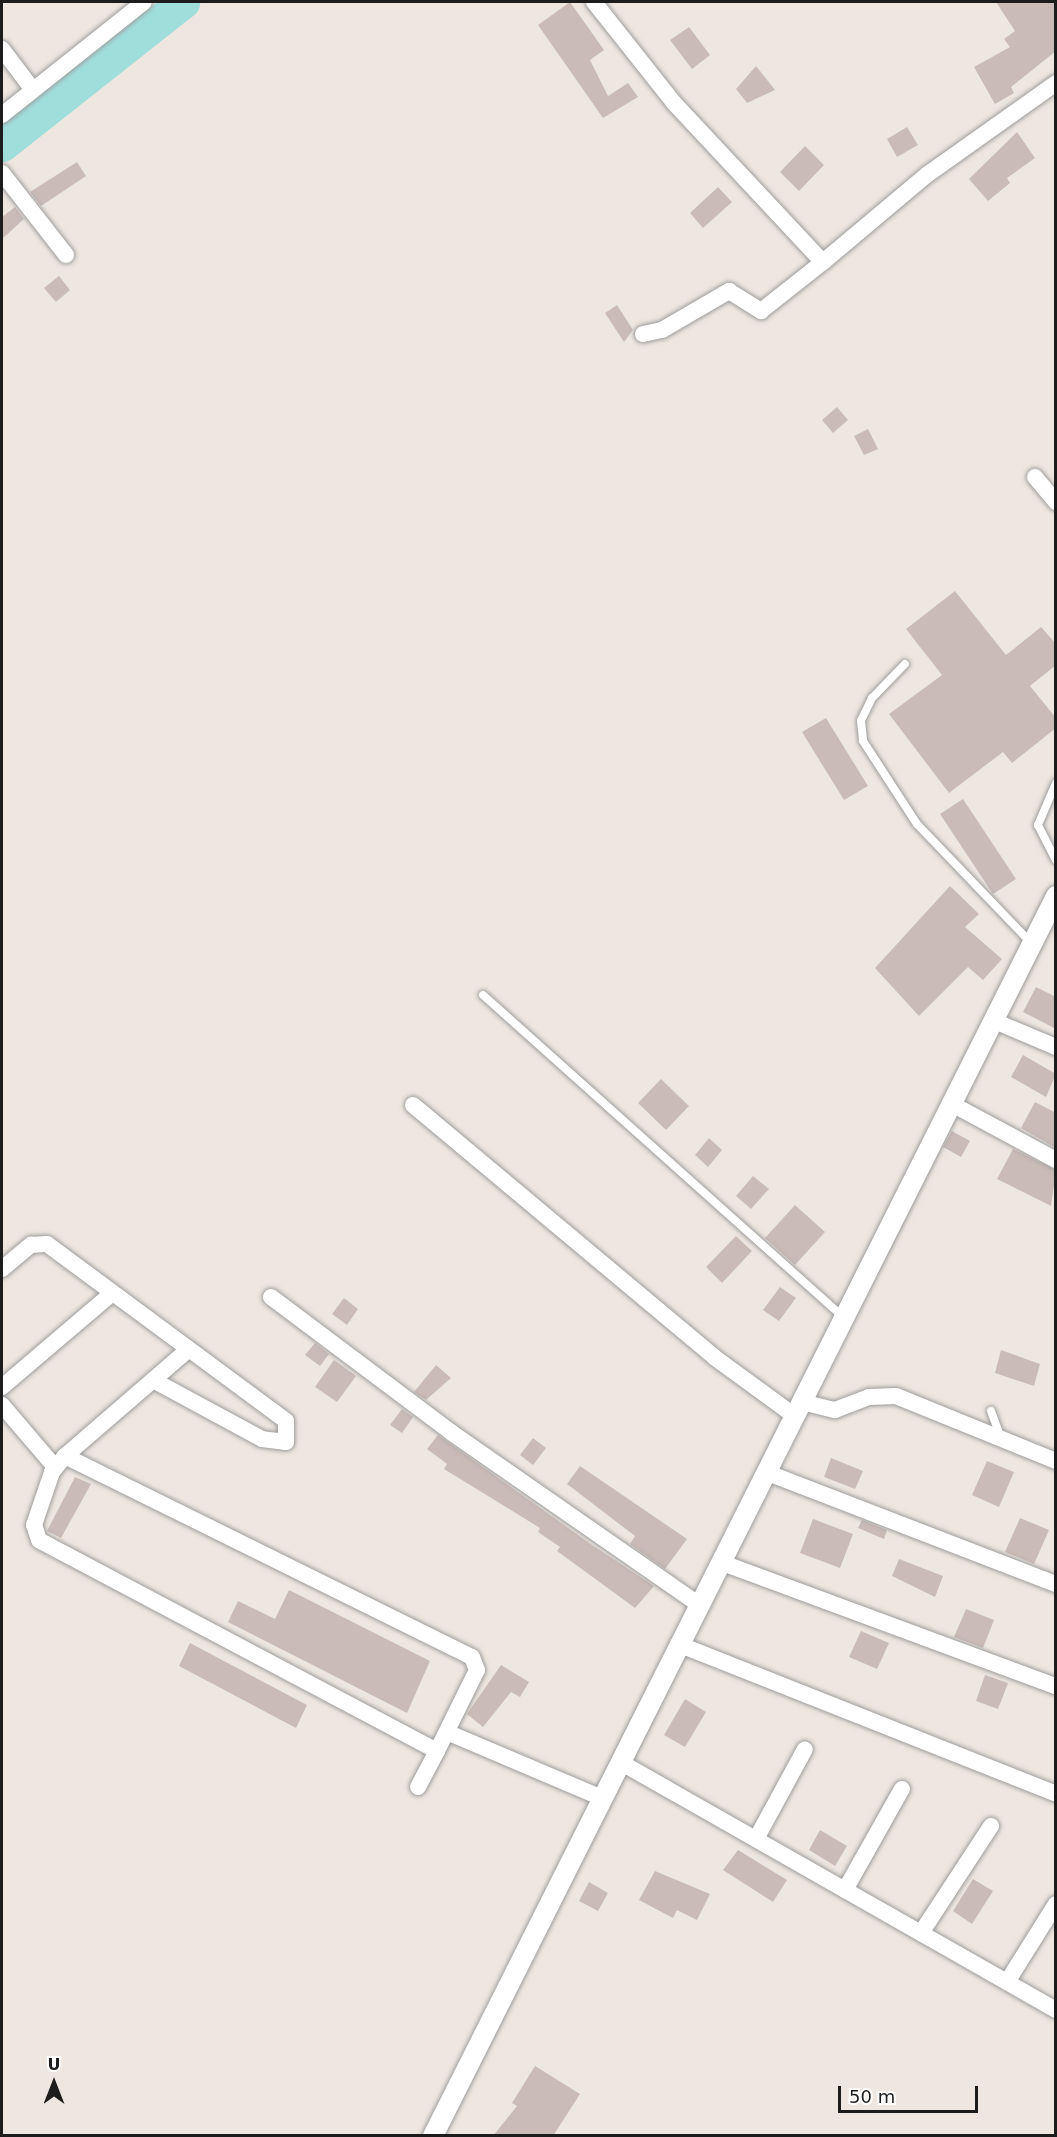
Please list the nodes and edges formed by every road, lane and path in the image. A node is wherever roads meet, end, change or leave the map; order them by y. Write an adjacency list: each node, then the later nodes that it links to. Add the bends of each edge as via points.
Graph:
1 (594, 2): 9 (street, via 674,103)
2 (138, 3): 5 (street)
3 (2, 49): 5 (street)
4 (1056, 83): 9 (street, via 928,174)
5 (33, 90): 6 (street)
6 (2, 115)
7 (3, 176): 8 (street)
8 (66, 255)
9 (823, 262): 10 (street, via 761,311 729,291 662,330)
10 (643, 334)
11 (1035, 477): 12 (street)
12 (1056, 502)
13 (905, 664): 18 (lane, via 872,698 861,721 863,741 917,824)
14 (1056, 783): 15 (lane, via 1038,825)
15 (1056, 860)
16 (1056, 896): 17 (street)
17 (1050, 918): 18 (street)
18 (1030, 943): 20 (street)
19 (483, 994): 28 (lane)
20 (992, 1020): 21 (street); 22 (street)
21 (1056, 1047)
22 (950, 1103): 24 (street); 28 (street)
23 (413, 1105): 33 (street, via 714,1357)
24 (1056, 1160)
25 (2, 1269): 26 (street, via 31,1245 47,1244)
26 (110, 1295): 29 (street); 31 (street)
27 (271, 1297): 41 (street, via 452,1433)
28 (842, 1316): 33 (street)
29 (188, 1350): 30 (street); 30 (street, via 286,1421 286,1443 262,1439)
30 (153, 1380): 36 (street)
31 (2, 1387)
32 (2, 1405): 36 (street)
33 (799, 1409): 35 (street, via 835,1410 869,1397 896,1396); 38 (street)
34 (991, 1411): 35 (lane)
35 (1002, 1442): 37 (street)
36 (60, 1461): 44 (street, via 472,1658 477,1670); 46 (street, via 34,1525 39,1540)
37 (1056, 1461)
38 (768, 1473): 39 (street); 40 (street)
39 (720, 1562): 41 (street); 43 (street)
40 (1056, 1584)
41 (698, 1604): 42 (street)
42 (678, 1644): 47 (street); 50 (street)
43 (1056, 1686)
44 (449, 1733): 46 (street); 51 (street)
45 (805, 1749): 53 (street)
46 (436, 1751): 48 (street)
47 (620, 1762): 51 (street); 53 (street)
48 (418, 1787)
49 (902, 1789): 54 (street)
50 (1056, 1794)
51 (602, 1798): 59 (street)
52 (991, 1826): 56 (street)
53 (756, 1839): 54 (street)
54 (845, 1890): 56 (street)
55 (1056, 1904): 57 (street)
56 (921, 1933): 57 (street)
57 (1007, 1982): 58 (street)
58 (1056, 2010)
59 (433, 2136)

